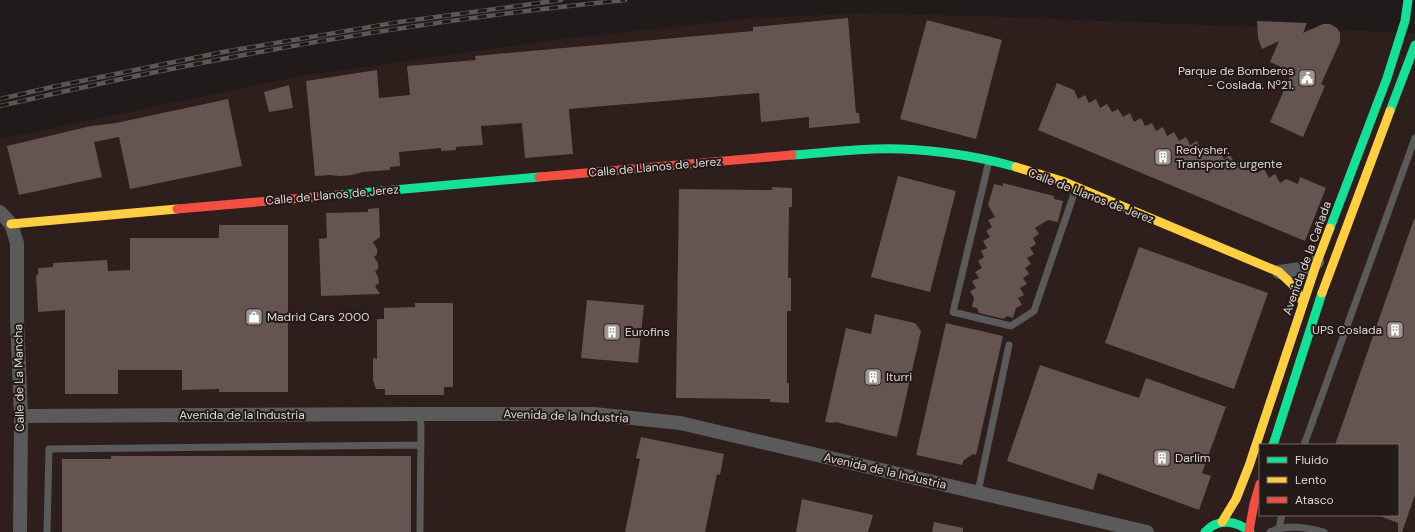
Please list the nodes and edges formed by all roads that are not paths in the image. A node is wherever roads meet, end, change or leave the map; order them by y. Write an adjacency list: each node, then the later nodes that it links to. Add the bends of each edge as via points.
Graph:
1 (1408, 0): 8 (street, Avenida de la Cañada, via 1405,21 1387,78)
2 (1415, 45): 14 (street, via 1324,288)
3 (1415, 138): 15 (lane)
4 (989, 161): 5 (street, Calle de Llanos de Jerez, via 1029,171); 5 (lane, via 953,312 1011,326 1034,311); 7 (street, Calle de Llanos de Jerez, via 961,155 899,149 827,152)
5 (1076, 188): 9 (street, Calle de Llanos de Jerez)
6 (0, 212): 7 (street)
7 (11, 224): 13 (street, Calle de La Mancha, via 17,243)
8 (1317, 262): 9 (street, via 1301,269); 10 (street, Avenida de la Cañada)
9 (1279, 272): 10 (street, Calle de Llanos de Jerez, via 1294,286)
10 (1303, 303): 20 (street, Avenida de la Cañada, via 1249,466 1236,499)
11 (1009, 344): 18 (lane)
12 (420, 414): 13 (street, Avenida de la Industria); 16 (lane); 18 (street, Avenida de la Industria, via 594,414 680,423)
13 (21, 416): 24 (street, Calle de La Mancha)
14 (1273, 444)
15 (1304, 444)
16 (421, 445): 25 (lane, via 49,449); 26 (lane)
17 (1259, 487): 23 (street)
18 (978, 492): 27 (street, Avenida de la Industria)
19 (1282, 516): 21 (lane)
20 (1222, 522): 22 (street); 23 (street, via 1240,524)
21 (1279, 528): 28 (lane); 29 (lane, via 1306,527)
22 (1203, 531)
23 (1250, 531)
24 (20, 532)
25 (47, 532)
26 (420, 532)
27 (1147, 532)
28 (1270, 532)
29 (1324, 532)

